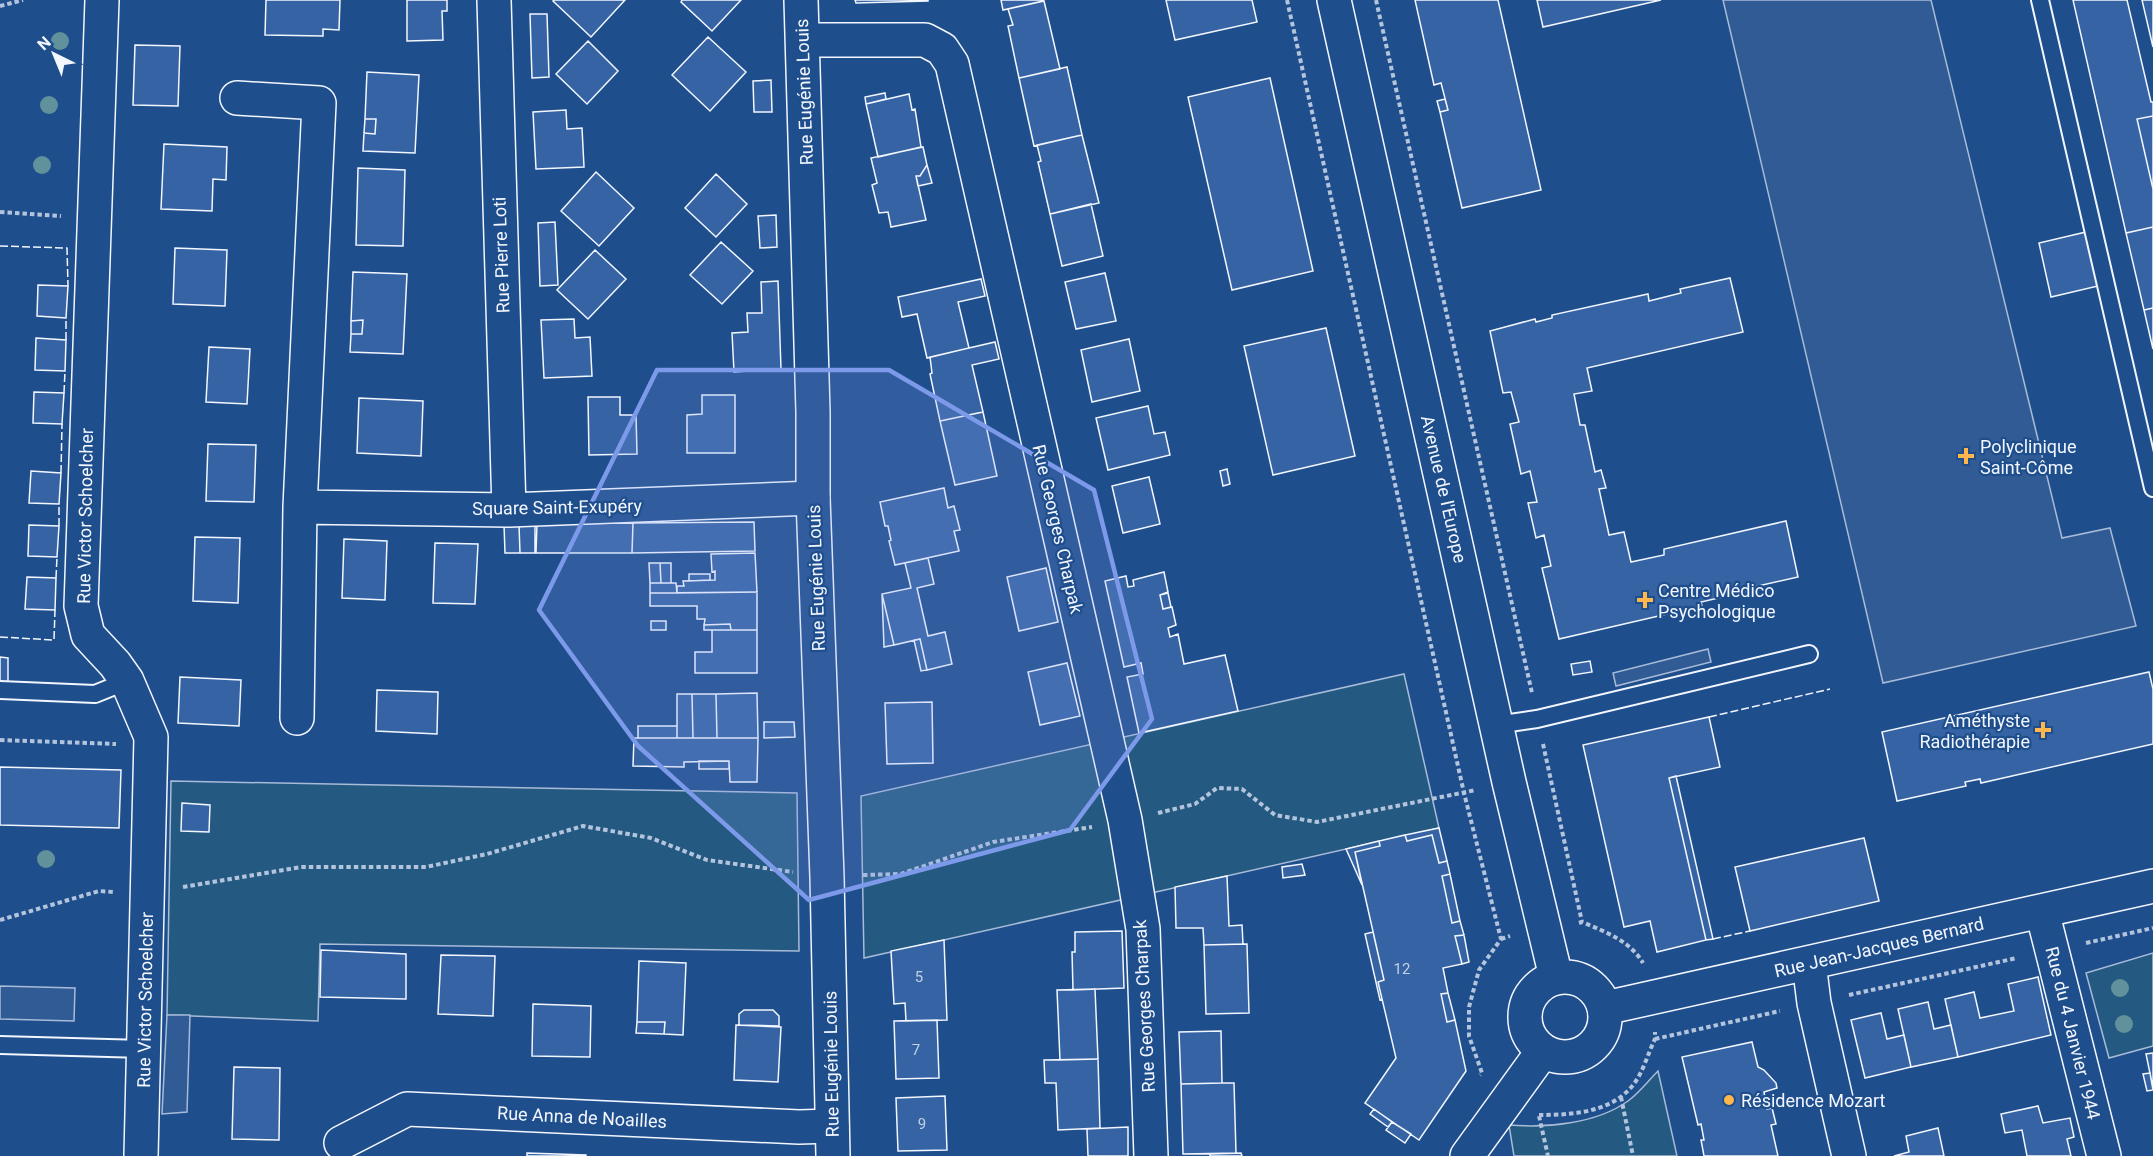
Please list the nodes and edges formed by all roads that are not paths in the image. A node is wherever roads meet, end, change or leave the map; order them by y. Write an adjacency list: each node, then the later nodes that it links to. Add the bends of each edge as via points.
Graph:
1 (102, 0): 13 (street, Rue Victor Schoelcher, via 81,606 88,635)
2 (494, 0): 11 (street, Rue Pierre Loti)
3 (801, 0): 6 (street, Rue Eugénie Louis)
4 (1334, 0): 16 (street, Avenue de l'Europe)
5 (2040, 0): 8 (lane)
6 (803, 40): 9 (street, Rue Eugénie Louis); 28 (street, Rue Georges Charpak, via 925,39 942,49 952,64 1125,820 1143,929)
7 (237, 98): 10 (street, via 319,103)
8 (2153, 488)
9 (813, 498): 11 (street, Square Saint-Exupéry); 25 (street, Rue Eugénie Louis)
10 (300, 507): 11 (street, Square Saint-Exupéry); 15 (street)
11 (509, 510)
12 (1809, 654): 16 (lane, via 1537,719)
13 (127, 681): 14 (lane, via 95,694); 23 (street, Rue Victor Schoelcher, via 151,737)
14 (0, 690)
15 (297, 718)
16 (1496, 725): 20 (street, Avenue de l'Europe)
17 (2153, 886): 18 (street, Rue Jean-Jacques Bernard)
18 (2042, 911): 19 (street, Rue Jean-Jacques Bernard); 31 (street, Rue du 4 Janvier 1944)
19 (1809, 963): 21 (street, Rue Jean-Jacques Bernard); 30 (street, via 1814,1003)
20 (1556, 977): 21 (street, via 1577,978 1595,990); 24 (street, via 1539,986 1527,1001 1524,1020 1529,1038)
21 (1605, 1008): 24 (street, via 1604,1028 1595,1044 1580,1055 1560,1058)
22 (0, 1045): 23 (lane)
23 (144, 1048): 27 (street, Rue Victor Schoelcher)
24 (1543, 1051): 29 (street)
25 (832, 1141): 26 (street, Rue Anna de Noailles, via 787,1126 407,1109)
26 (341, 1143)
27 (141, 1156)
28 (1151, 1156)
29 (1467, 1156)
30 (1849, 1156)
31 (2104, 1156)

